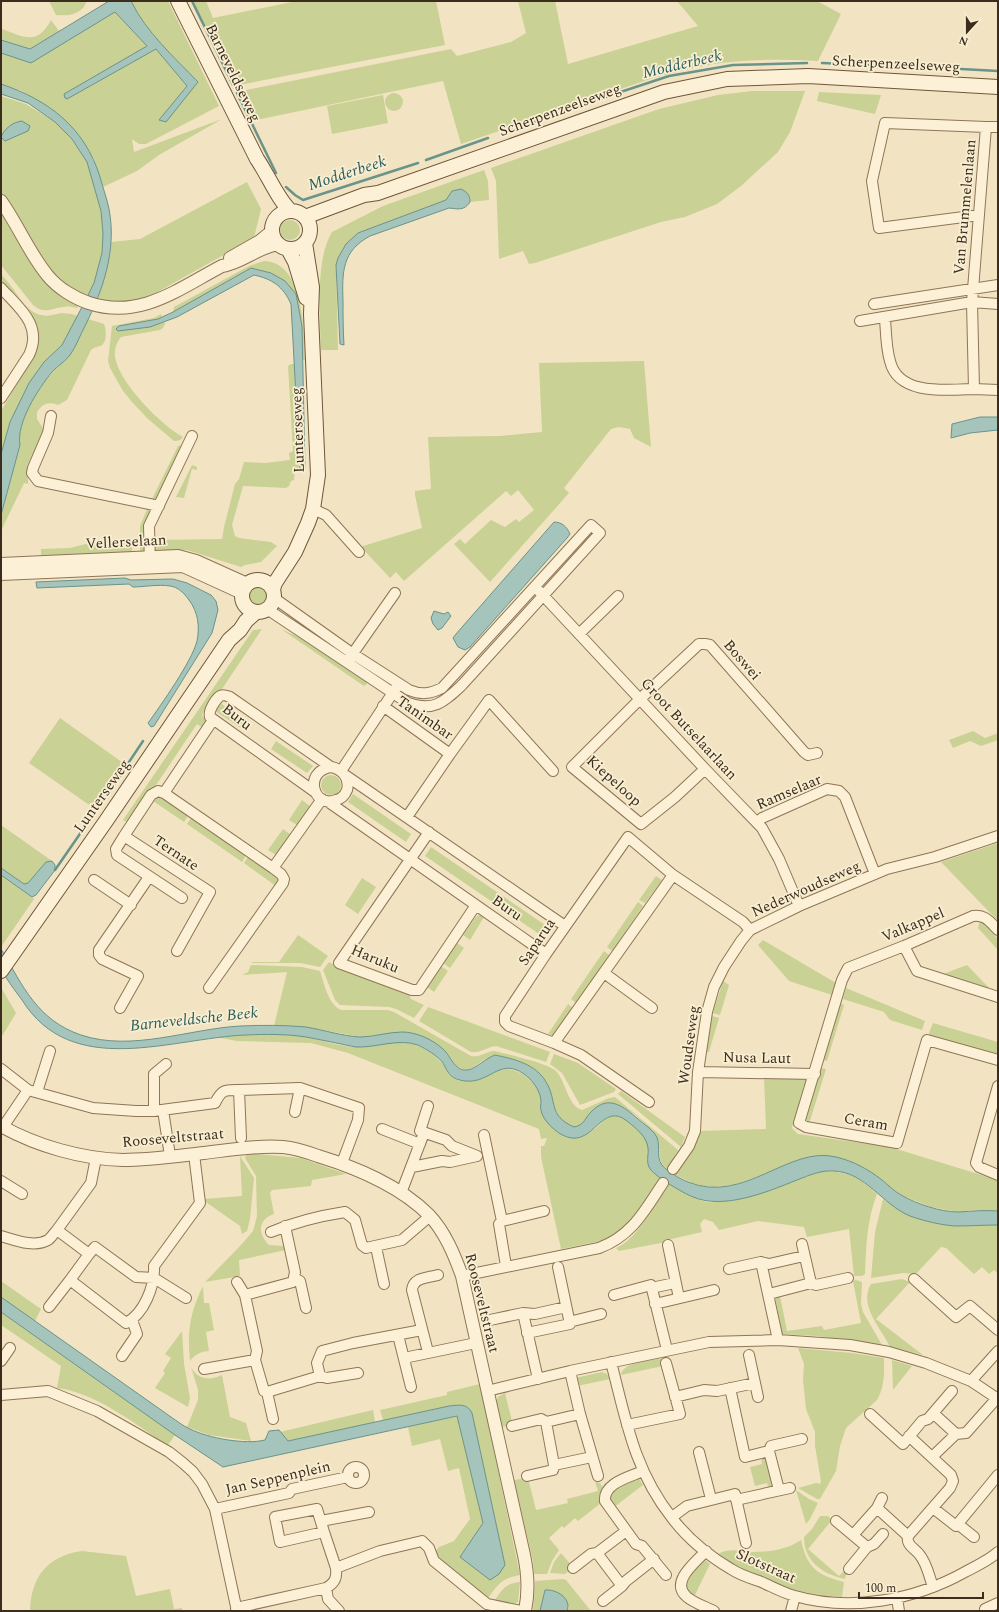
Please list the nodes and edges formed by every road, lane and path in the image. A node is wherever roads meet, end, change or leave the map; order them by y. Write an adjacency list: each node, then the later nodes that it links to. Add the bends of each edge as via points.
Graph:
1 (178, 1): 5 (main road, Barneveldseweg)
2 (998, 87): 10 (main road, Scherpenzeelseweg, via 808,76 727,79 664,92 378,193 364,195)
3 (986, 126): 4 (street, Van Brummelenlaan); 8 (street, Van Brummelenlaan); 8 (street, via 885,123 872,180 879,228)
4 (998, 127)
5 (257, 160): 7 (main road, Barneveldseweg); 9 (main road, Barneveldseweg, via 259,172 274,205)
6 (1, 201): 11 (street, via 49,277 80,300 101,307 138,307 158,300 222,266 227,260 260,241)
7 (291, 211): 9 (main road); 10 (main road, via 296,212)
8 (979, 215): 14 (street, Van Brummelenlaan)
9 (276, 218): 11 (main road, via 272,227)
10 (308, 227): 11 (main road, via 297,248); 18 (main road, Lunterseweg)
11 (279, 242): 18 (main road, Lunterseweg, via 295,262)
12 (998, 285): 14 (street)
13 (1, 288): 23 (street, via 31,324 34,337 29,355)
14 (973, 289): 15 (street, Van Brummelenlaan); 16 (street)
15 (972, 302): 17 (street); 19 (street); 21 (street, Van Brummelenlaan)
16 (874, 304)
17 (998, 304)
18 (312, 314): 27 (main road, Lunterseweg, via 318,475)
19 (885, 318): 20 (street); 21 (street, via 890,362 902,380 926,388)
20 (860, 321)
21 (974, 389): 22 (street)
22 (998, 390)
23 (1, 398)
24 (51, 416): 26 (street, via 48,433 32,473 38,481)
25 (192, 436): 26 (street)
26 (159, 506): 29 (street, via 148,529)
27 (313, 509): 28 (street, via 326,515); 35 (main road, Lunterseweg, via 295,552 275,583)
28 (359, 552)
29 (149, 562): 30 (street, Vellerselaan); 31 (street, Vellerselaan); 35 (street, Vellerselaan, via 178,556 189,558)
30 (1, 564)
31 (1, 574)
32 (535, 587): 34 (street, Groot Butselaarlaan); 34 (street, via 591,525 600,533); 40 (street, via 442,688 431,693 418,693)
33 (394, 593): 38 (street)
34 (544, 595): 37 (street, Groot Butselaarlaan); 41 (street, via 446,700 428,707 418,706)
35 (258, 596): 38 (street); 39 (street); 74 (main road, Lunterseweg, via 234,626 229,640)
36 (618, 596): 37 (street)
37 (579, 634): 42 (street, Groot Butselaarlaan)
38 (353, 654): 39 (street); 40 (street)
39 (347, 663): 41 (street)
40 (399, 683): 41 (street, Tanimbar)
41 (392, 693): 43 (street, Tanimbar)
42 (640, 699): 45 (street, Boswei, via 699,644 705,644 710,646 804,752 808,755); 47 (street, Groot Butselaarlaan); 47 (street, Kiepeloop, via 572,767 640,824 676,797)
43 (383, 706): 46 (street, Tanimbar); 48 (street, Tanimbar)
44 (213, 720): 48 (street, Buru, via 209,714 219,697 230,697); 50 (street); 51 (street, Buru)
45 (817, 753)
46 (450, 754): 49 (street, Tanimbar, via 489,700); 52 (street, Tanimbar)
47 (705, 770): 53 (street, Groot Butselaarlaan)
48 (339, 771): 51 (street, via 325,768 316,775 314,780); 51 (street, via 347,780 346,792 338,800); 52 (street, Buru)
49 (553, 772)
50 (164, 794): 55 (street, via 158,791 151,795); 59 (street)
51 (321, 797): 58 (street, Buru); 59 (street)
52 (407, 817): 54 (street, Buru)
53 (757, 823): 60 (street, Ramselaar, via 762,818 827,789 839,792 845,797); 67 (street, Groot Butselaarlaan, via 779,859)
54 (429, 832): 58 (street); 68 (street, Buru)
55 (124, 836): 62 (street, via 116,849 117,856); 72 (street, Ternate, via 210,892)
56 (998, 836): 60 (street, Nederwoudseweg)
57 (628, 837): 61 (street, Nederwoudseweg); 68 (street, Saparua)
58 (411, 858): 66 (street, Buru); 66 (street, Haruku, via 339,963 412,990 419,990)
59 (273, 868): 77 (street, via 281,874 283,884)
60 (875, 874): 67 (street, Nederwoudseweg)
61 (673, 875): 69 (street, Nederwoudseweg, via 743,922); 75 (street)
62 (149, 877): 64 (street); 65 (street)
63 (94, 880): 65 (street)
64 (182, 898)
65 (131, 905): 79 (street, via 99,950 102,960 138,976)
66 (476, 905): 73 (street, Buru)
67 (798, 906): 69 (street, Nederwoudseweg)
68 (566, 926): 73 (street, Saparua)
69 (750, 930): 86 (street, Woudseweg, via 724,967 714,987 707,1012)
70 (998, 930): 71 (street, Valkappel, via 986,918 980,915 973,916)
71 (904, 946): 76 (street, Valkappel, via 848,968); 78 (street, via 917,971)
72 (177, 951)
73 (546, 954): 81 (street, Saparua, via 505,1016 505,1022 509,1026)
74 (1, 971)
75 (604, 973): 80 (street); 81 (street)
76 (842, 980): 87 (street, Ceram)
77 (209, 988)
78 (998, 997)
79 (120, 1008)
80 (652, 1008)
81 (554, 1043): 92 (street, Saparua, via 581,1055)
82 (50, 1051): 91 (street)
83 (998, 1060): 87 (street, Ceram, via 927,1040 897,1143 806,1127 799,1123)
84 (166, 1064): 94 (street, via 154,1074)
85 (1, 1069): 91 (street)
86 (698, 1072): 87 (street, Nusa Laut); 109 (street, Woudseweg, via 696,1131)
87 (815, 1074)
88 (998, 1086): 110 (street, via 976,1164)
89 (300, 1088): 90 (street); 95 (street); 107 (street, via 359,1108 358,1120)
90 (239, 1090): 94 (street, via 224,1091 219,1094 215,1103); 100 (street)
91 (33, 1091): 94 (street, via 93,1108); 96 (street)
92 (649, 1102)
93 (428, 1106): 98 (street, via 420,1130)
94 (158, 1111): 104 (street)
95 (295, 1112)
96 (2, 1126): 106 (street, Rooseveltstraat, via 50,1147)
97 (382, 1129): 101 (street)
98 (424, 1133): 101 (street); 105 (street, via 446,1140 452,1146)
99 (484, 1135): 103 (street)
100 (241, 1138)
101 (420, 1144): 108 (street)
102 (194, 1154): 104 (street, Rooseveltstraat); 107 (street, Rooseveltstraat, via 241,1148 283,1147); 133 (street, via 200,1203 154,1266)
103 (489, 1154): 105 (street); 117 (street)
104 (170, 1156): 106 (street, Rooseveltstraat, via 124,1160)
105 (477, 1156): 108 (street)
106 (96, 1158): 119 (street, via 91,1183)
107 (342, 1163): 113 (street, Rooseveltstraat)
108 (412, 1167): 113 (street)
109 (673, 1169)
110 (998, 1176)
111 (1, 1181): 114 (street)
112 (663, 1183): 128 (street, via 625,1235 609,1244)
113 (401, 1193): 116 (street, Rooseveltstraat)
114 (22, 1194)
115 (544, 1211): 117 (street)
116 (430, 1216): 124 (street, via 402,1240); 132 (street, Rooseveltstraat, via 455,1256)
117 (502, 1221): 128 (street, via 499,1224)
118 (285, 1226): 120 (street); 124 (street, via 345,1212 355,1220 362,1245 366,1248); 134 (street, via 295,1272)
119 (57, 1230): 121 (street, via 49,1240 36,1244); 125 (street)
120 (271, 1232)
121 (1, 1236)
122 (668, 1244): 139 (street)
123 (802, 1244): 126 (street)
124 (376, 1246): 140 (street)
125 (90, 1254): 133 (street, via 95,1247 136,1277); 137 (street)
126 (804, 1256): 127 (street, via 769,1264); 141 (street)
127 (762, 1262): 130 (street); 144 (street)
128 (506, 1266): 132 (street)
129 (558, 1267): 151 (street)
130 (729, 1269)
131 (438, 1275): 158 (street, via 416,1280 413,1284 412,1290)
132 (462, 1276): 163 (street, Rooseveltstraat)
133 (154, 1278): 147 (street); 155 (street, via 150,1295)
134 (294, 1278): 145 (street, via 292,1282); 152 (street, via 300,1281)
135 (848, 1278): 141 (street)
136 (914, 1279): 159 (street, via 956,1317 970,1306)
137 (70, 1280): 150 (street); 155 (street, via 126,1323)
138 (237, 1282): 145 (street)
139 (675, 1283): 142 (street); 148 (street)
140 (384, 1284)
141 (811, 1284): 144 (street)
142 (651, 1288): 146 (street, via 651,1285); 149 (street)
143 (714, 1290): 148 (street)
144 (769, 1294): 162 (street)
145 (245, 1295): 171 (street, via 257,1351)
146 (614, 1295)
147 (186, 1298)
148 (679, 1298): 149 (street)
149 (655, 1304): 165 (street)
150 (48, 1307)
151 (566, 1307): 153 (street, via 535,1314); 157 (street)
152 (306, 1308)
153 (523, 1313): 156 (street); 160 (street)
154 (601, 1314): 157 (street)
155 (132, 1320): 169 (street, via 137,1334)
156 (490, 1320)
157 (569, 1322): 160 (street, via 570,1324)
158 (422, 1330): 161 (street); 167 (street)
159 (998, 1330)
160 (527, 1332): 179 (street)
161 (398, 1335): 170 (street); 178 (street, via 322,1351 317,1363)
162 (778, 1340): 165 (street, via 709,1342); 180 (street, via 889,1352)
163 (476, 1343): 167 (street); 184 (street, Rooseveltstraat)
164 (10, 1348): 172 (street)
165 (667, 1350): 173 (street)
166 (998, 1351): 180 (street)
167 (428, 1352): 170 (street)
168 (749, 1355): 181 (street)
169 (122, 1356)
170 (404, 1358): 182 (street)
171 (255, 1360): 175 (street); 186 (street)
172 (1, 1361)
173 (611, 1362): 176 (street); 196 (street, Slotstraat)
174 (666, 1363): 188 (street)
175 (204, 1369)
176 (570, 1371): 179 (street); 192 (street)
177 (358, 1373): 178 (street, via 327,1378)
178 (320, 1376): 186 (street)
179 (538, 1379): 184 (street)
180 (971, 1381): 190 (street)
181 (755, 1383): 183 (street); 189 (street)
182 (411, 1387)
183 (730, 1388): 188 (street, via 704,1390); 201 (street, via 745,1457)
184 (487, 1391): 252 (street, Rooseveltstraat, via 526,1563 528,1597)
185 (952, 1391): 191 (street)
186 (266, 1392): 194 (street)
187 (1, 1395): 218 (street, via 48,1391 96,1411 169,1452 183,1463 202,1484)
188 (675, 1397): 196 (street, via 680,1414)
189 (758, 1397)
190 (997, 1398): 198 (street, via 966,1433)
191 (933, 1413): 198 (street); 199 (street, via 922,1421)
192 (580, 1414): 195 (street); 204 (street)
193 (870, 1414): 199 (street, via 903,1444)
194 (273, 1419)
195 (546, 1422): 197 (street, via 541,1419); 205 (street)
196 (627, 1425): 206 (street, Slotstraat)
197 (512, 1426)
198 (956, 1434): 203 (street)
199 (910, 1436): 203 (street)
200 (802, 1439): 201 (street, via 771,1446)
201 (769, 1451): 212 (street)
202 (699, 1452): 214 (street)
203 (933, 1456): 217 (street, via 952,1475 953,1481)
204 (592, 1457): 205 (street); 209 (street)
205 (554, 1465): 208 (street, via 552,1470)
206 (643, 1471): 220 (street, Slotstraat); 224 (street, via 613,1485 604,1496 607,1506)
207 (998, 1475): 223 (street)
208 (527, 1476)
209 (598, 1476)
210 (348, 1477): 218 (street, Jan Seppenplein)
211 (790, 1488): 212 (street)
212 (779, 1490): 215 (street)
213 (882, 1498): 216 (street)
214 (711, 1499): 215 (street, via 735,1494); 220 (street, via 687,1506)
215 (736, 1500): 230 (street)
216 (877, 1508): 227 (street); 228 (street)
217 (933, 1508): 223 (street, via 956,1526); 228 (street)
218 (215, 1509): 248 (street)
219 (369, 1512): 221 (street)
220 (672, 1517): 232 (street, Slotstraat, via 684,1533)
221 (321, 1521): 225 (street); 225 (street, via 317,1509 275,1517 280,1542)
222 (836, 1521): 227 (street)
223 (958, 1524): 229 (street)
224 (626, 1531): 233 (street); 235 (street, via 636,1544 642,1546)
225 (324, 1532): 236 (street)
226 (883, 1534): 231 (street, via 874,1544)
227 (853, 1535): 231 (street)
228 (908, 1536): 241 (street, via 909,1545 924,1562)
229 (974, 1537)
230 (746, 1543)
231 (867, 1547): 238 (street)
232 (706, 1551): 243 (street, Slotstraat, via 732,1570); 253 (street, via 683,1576 681,1586 686,1596)
233 (598, 1553): 237 (street, via 591,1554); 240 (street)
234 (996, 1557): 241 (street, Slotstraat)
235 (654, 1559): 239 (street); 240 (street)
236 (336, 1568): 242 (street, via 335,1582); 247 (street, via 380,1552 422,1541 429,1548 434,1561)
237 (573, 1568)
238 (849, 1569)
239 (666, 1575)
240 (622, 1586): 245 (street)
241 (933, 1587): 244 (street, Slotstraat)
242 (326, 1588): 248 (street); 250 (street, via 328,1599)
243 (795, 1596): 244 (street, Slotstraat, via 845,1604); 254 (street)
244 (897, 1598): 255 (street)
245 (603, 1601)
246 (998, 1603): 249 (street)
247 (484, 1608): 251 (street)
248 (237, 1610)
249 (984, 1610)
250 (339, 1611)
251 (521, 1611)
252 (525, 1611)
253 (712, 1611)
254 (791, 1611)
255 (899, 1611)

